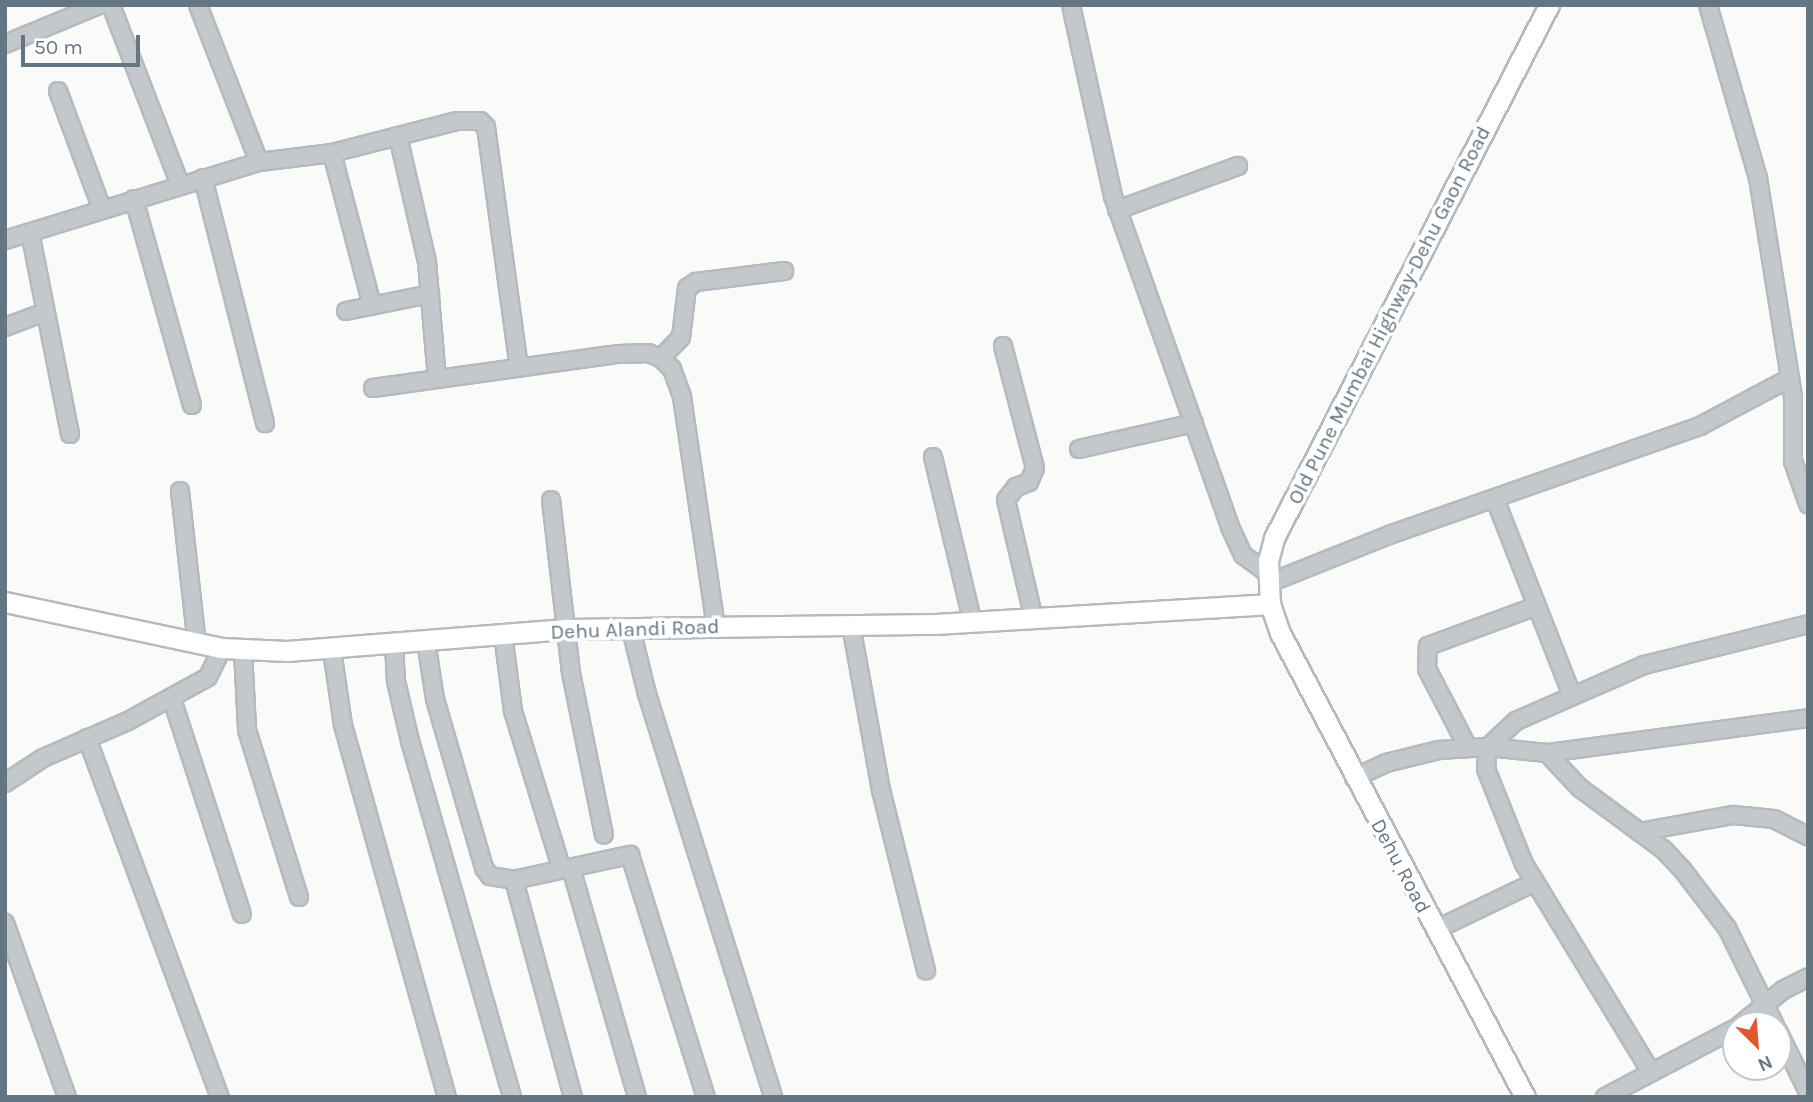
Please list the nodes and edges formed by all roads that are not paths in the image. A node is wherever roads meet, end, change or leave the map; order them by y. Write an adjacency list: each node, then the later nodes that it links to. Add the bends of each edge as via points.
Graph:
1 (99, 5): 7 (street)
2 (111, 5): 14 (street)
3 (198, 5): 11 (street)
4 (1071, 5): 17 (street, via 1100,156)
5 (1549, 5): 43 (main road, Old Pune Mumbai Highway-Dehu Gaon Road, via 1273,538)
6 (1708, 5): 29 (street, via 1758,178)
7 (5, 44)
8 (58, 91): 16 (street)
9 (398, 136): 10 (street); 21 (street, via 422,235); 28 (street, via 470,120 486,127)
10 (332, 152): 11 (street); 22 (street)
11 (259, 162): 13 (street)
12 (1238, 166): 17 (street)
13 (202, 178): 14 (street); 33 (street)
14 (180, 185): 15 (street)
15 (134, 199): 16 (street); 32 (street)
16 (102, 209): 18 (street)
17 (1117, 210): 34 (street)
18 (30, 232): 19 (street); 24 (street)
19 (5, 240)
20 (784, 271): 27 (street, via 696,282 687,288 681,337)
21 (430, 294): 22 (street); 30 (street)
22 (372, 306): 23 (street)
23 (346, 311)
24 (45, 312): 25 (street); 36 (street)
25 (5, 327)
26 (1003, 346): 47 (street, via 1035,468 1029,482 1016,487 1006,500)
27 (661, 358): 28 (street, via 648,353 619,354); 51 (street, via 671,369 681,397)
28 (519, 368): 30 (street)
29 (1790, 378): 35 (street); 40 (street, via 1700,426)
30 (437, 379): 31 (street)
31 (373, 388)
32 (192, 405)
33 (265, 423)
34 (1194, 423): 37 (street); 43 (street, via 1236,543)
35 (1801, 433): 42 (street, via 1793,461)
36 (70, 434)
37 (1079, 449)
38 (933, 457): 48 (street)
39 (180, 491): 57 (street)
40 (1495, 499): 43 (street); 46 (street)
41 (551, 500): 52 (street)
42 (1808, 504)
43 (1269, 579): 45 (main road, Old Pune Mumbai Highway-Dehu Gaon Road)
44 (5, 601): 57 (main road, Dehu Alandi Road)
45 (1270, 604): 47 (main road, Dehu Alandi Road); 54 (main road, Old Pune Mumbai Highway-Dehu Gaon Road)
46 (1537, 606): 62 (street); 67 (street, via 1439,638 1428,646 1427,669)
47 (1034, 619): 48 (main road, Dehu Alandi Road)
48 (973, 622): 50 (main road, Dehu Alandi Road)
49 (1808, 624): 62 (street, via 1644,665)
50 (851, 625): 51 (main road, Dehu Alandi Road); 81 (street, via 881,790)
51 (716, 627): 53 (main road, Dehu Alandi Road)
52 (569, 629): 53 (main road, Dehu Alandi Road); 55 (main road, Dehu Alandi Road); 72 (street, via 571,673)
53 (631, 629): 90 (street)
54 (1280, 633): 69 (main road, Dehu Road)
55 (503, 634): 56 (main road, Dehu Alandi Road); 74 (street, via 513,711)
56 (426, 641): 58 (main road, Dehu Alandi Road); 75 (street, via 435,699 480,858 491,876)
57 (197, 644): 59 (main road, Dehu Alandi Road)
58 (394, 644): 61 (main road, Dehu Alandi Road); 94 (street, via 396,681 410,741)
59 (222, 648): 60 (main road, Dehu Alandi Road); 63 (street, via 208,677)
60 (243, 650): 61 (main road, Dehu Alandi Road); 77 (street, via 247,730)
61 (332, 650): 93 (street, via 343,725)
62 (1571, 694): 66 (street, via 1507,726)
63 (172, 699): 65 (street); 78 (street)
64 (1808, 718): 68 (street)
65 (87, 738): 70 (street, via 43,758); 92 (street)
66 (1488, 747): 67 (street); 68 (street); 76 (street, via 1486,769 1498,806)
67 (1468, 748): 69 (street, via 1409,755)
68 (1547, 753): 71 (street, via 1580,788)
69 (1354, 778): 80 (main road, Dehu Road)
70 (5, 783)
71 (1639, 832): 73 (street, via 1733,815 1774,819); 83 (street, via 1682,869 1727,928)
72 (604, 835)
73 (1808, 836)
74 (566, 869): 75 (street); 96 (street); 97 (street, via 629,855)
75 (514, 880): 95 (street)
76 (1535, 882): 80 (street); 88 (street)
77 (299, 897)
78 (242, 914)
79 (5, 923): 91 (street)
80 (1435, 930): 98 (main road, Dehu Road)
81 (926, 970)
82 (1808, 977): 83 (street)
83 (1765, 1004): 84 (street); 85 (street)
84 (1756, 1011)
85 (1768, 1011)
86 (1722, 1034): 88 (street)
87 (1792, 1059): 89 (street)
88 (1651, 1072): 99 (street)
89 (1808, 1092)
90 (772, 1096)
91 (67, 1097)
92 (220, 1097)
93 (447, 1097)
94 (512, 1097)
95 (573, 1097)
96 (637, 1097)
97 (706, 1097)
98 (1525, 1097)
99 (1605, 1097)

